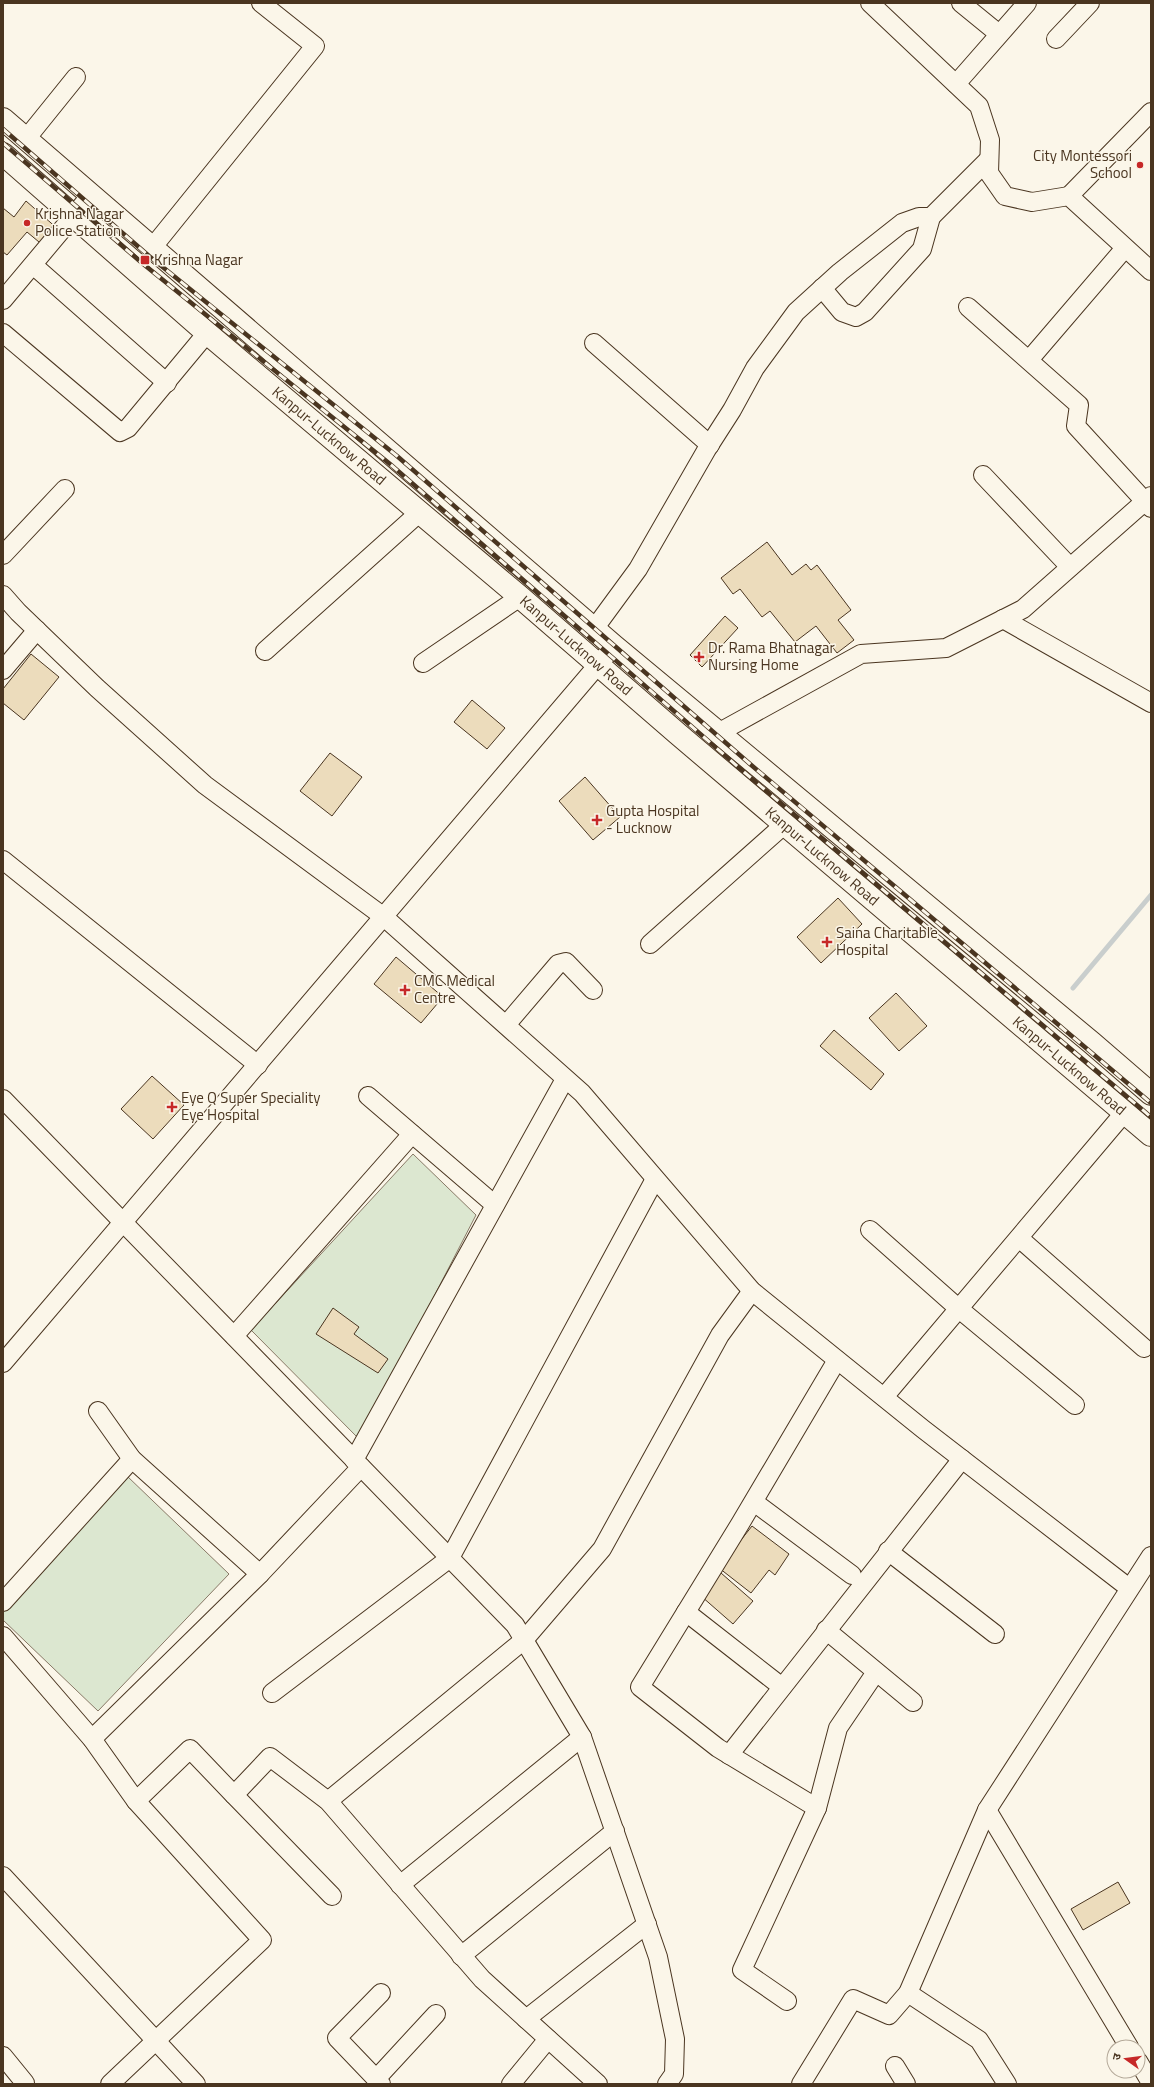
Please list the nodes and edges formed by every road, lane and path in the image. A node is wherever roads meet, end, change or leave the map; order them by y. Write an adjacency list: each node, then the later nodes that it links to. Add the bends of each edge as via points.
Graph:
1 (261, 3): 19 (street, via 315,46)
2 (870, 3): 9 (street)
3 (961, 3): 6 (street)
4 (1027, 3): 6 (street)
5 (1090, 3): 7 (street)
6 (999, 34): 9 (street)
7 (1056, 39)
8 (76, 77): 12 (street)
9 (956, 84): 14 (street, via 979,106 990,140)
10 (1151, 112): 16 (street)
11 (3, 119): 12 (highway, Kanpur-Lucknow Road)
12 (26, 139): 15 (highway, Kanpur-Lucknow Road)
13 (3, 154): 17 (highway, Kanpur-Lucknow Road)
14 (989, 159): 16 (street, via 989,173 1005,196 1032,202); 18 (street)
15 (90, 195): 17 (street); 19 (highway, Kanpur-Lucknow Road)
16 (1069, 196): 20 (street)
17 (74, 216): 21 (street); 27 (highway, Kanpur-Lucknow Road)
18 (931, 217): 23 (street, via 919,217 902,223); 23 (street, via 922,249 865,312 856,317 842,312)
19 (152, 248): 41 (highway, Kanpur-Lucknow Road)
20 (1125, 248): 22 (street); 29 (street)
21 (33, 265): 24 (street); 30 (street)
22 (1151, 271)
23 (822, 288): 31 (street, via 796,312 755,368)
24 (3, 300)
25 (968, 307): 29 (street)
26 (3, 333): 30 (street, via 120,432 128,428)
27 (208, 333): 30 (street); 35 (highway, Kanpur-Lucknow Road)
28 (594, 343): 31 (street)
29 (1029, 360): 34 (street, via 1079,405 1076,426)
30 (167, 383)
31 (710, 444): 41 (street, via 638,569)
32 (984, 475): 37 (street)
33 (66, 489): 36 (street)
34 (1149, 502): 37 (street)
35 (420, 512): 39 (highway, Kanpur-Lucknow Road); 44 (street)
36 (3, 555)
37 (1070, 567): 40 (street, via 1023,609)
38 (3, 595): 42 (street)
39 (520, 597): 45 (street); 46 (highway, Kanpur-Lucknow Road)
40 (1003, 619): 48 (street); 49 (street, via 946,648 861,654)
41 (594, 629): 43 (highway, Kanpur-Lucknow Road)
42 (36, 630): 47 (street); 52 (street, via 205,785)
43 (614, 646): 46 (street); 49 (highway, Kanpur-Lucknow Road)
44 (265, 651)
45 (423, 663)
46 (598, 666): 50 (highway, Kanpur-Lucknow Road); 52 (street)
47 (3, 670)
48 (1151, 703)
49 (718, 733): 58 (highway, Kanpur-Lucknow Road)
50 (785, 824): 53 (street); 61 (highway, Kanpur-Lucknow Road)
51 (3, 860): 56 (street)
52 (384, 917): 55 (street); 56 (street)
53 (650, 944)
54 (593, 990): 55 (street, via 566,962 558,964)
55 (506, 1025): 57 (street)
56 (258, 1065): 66 (street)
57 (565, 1079): 64 (street, via 582,1093); 65 (street)
58 (1151, 1094)
59 (368, 1096): 62 (street)
60 (3, 1099): 66 (street)
61 (1124, 1113): 63 (highway, Kanpur-Lucknow Road); 68 (street)
62 (412, 1134): 65 (street); 71 (street)
63 (1151, 1135)
64 (655, 1179): 69 (street); 84 (street)
65 (495, 1206): 80 (street)
66 (123, 1222): 71 (street); 74 (street)
67 (870, 1230): 70 (street)
68 (1019, 1238): 70 (street); 72 (street)
69 (752, 1291): 73 (street); 93 (street, via 720,1335 602,1550)
70 (958, 1308): 75 (street); 76 (street)
71 (234, 1336): 80 (street)
72 (1144, 1348)
73 (837, 1360): 75 (street); 81 (street)
74 (3, 1363)
75 (884, 1397): 79 (street)
76 (1074, 1405)
77 (98, 1411): 78 (street)
78 (132, 1459): 85 (street); 88 (street)
79 (962, 1459): 82 (street); 87 (street)
80 (358, 1464): 84 (street); 85 (street)
81 (754, 1502): 86 (street); 89 (street)
82 (888, 1551): 90 (street); 91 (street)
83 (1151, 1556): 87 (street)
84 (450, 1558): 93 (street, via 514,1625); 96 (street)
85 (260, 1574): 99 (street)
86 (852, 1575)
87 (1130, 1588): 105 (street)
88 (3, 1602)
89 (686, 1612): 95 (street); 100 (street, via 640,1687)
90 (826, 1630): 94 (street); 95 (street)
91 (995, 1634)
92 (3, 1636): 99 (street)
93 (524, 1640): 98 (street); 103 (street)
94 (876, 1672): 97 (street); 104 (street, via 838,1728)
95 (782, 1687): 100 (street)
96 (272, 1693)
97 (912, 1702)
98 (582, 1737): 106 (street); 108 (street)
99 (92, 1739): 102 (street)
100 (728, 1755): 104 (street)
101 (234, 1795): 102 (street, via 190,1749); 103 (street, via 270,1757); 109 (street)
102 (136, 1801): 119 (street, via 262,1940)
103 (328, 1801): 108 (street)
104 (817, 1808): 114 (street, via 742,1970)
105 (987, 1810): 113 (street); 118 (street)
106 (615, 1831): 110 (street); 111 (street)
107 (3, 1876): 119 (street)
108 (400, 1885): 111 (street)
109 (332, 1896)
110 (647, 1924): 116 (street); 128 (street, via 658,1957 675,2039 674,2074)
111 (461, 1956): 116 (street)
112 (381, 1992): 122 (street, via 337,2038)
113 (908, 1993): 129 (street, via 889,2015 853,1999); 131 (street, via 979,2040)
114 (787, 2001)
115 (436, 2014): 122 (street)
116 (526, 2019): 117 (street)
117 (548, 2039): 126 (street); 127 (street)
118 (1124, 2039)
119 (156, 2042): 124 (street); 125 (street)
120 (3, 2056): 123 (street)
121 (895, 2066): 130 (street)
122 (378, 2082)
123 (25, 2083)
124 (110, 2084)
125 (196, 2084)
126 (511, 2084)
127 (598, 2084)
128 (667, 2084)
129 (801, 2084)
130 (906, 2084)
131 (1007, 2084)

